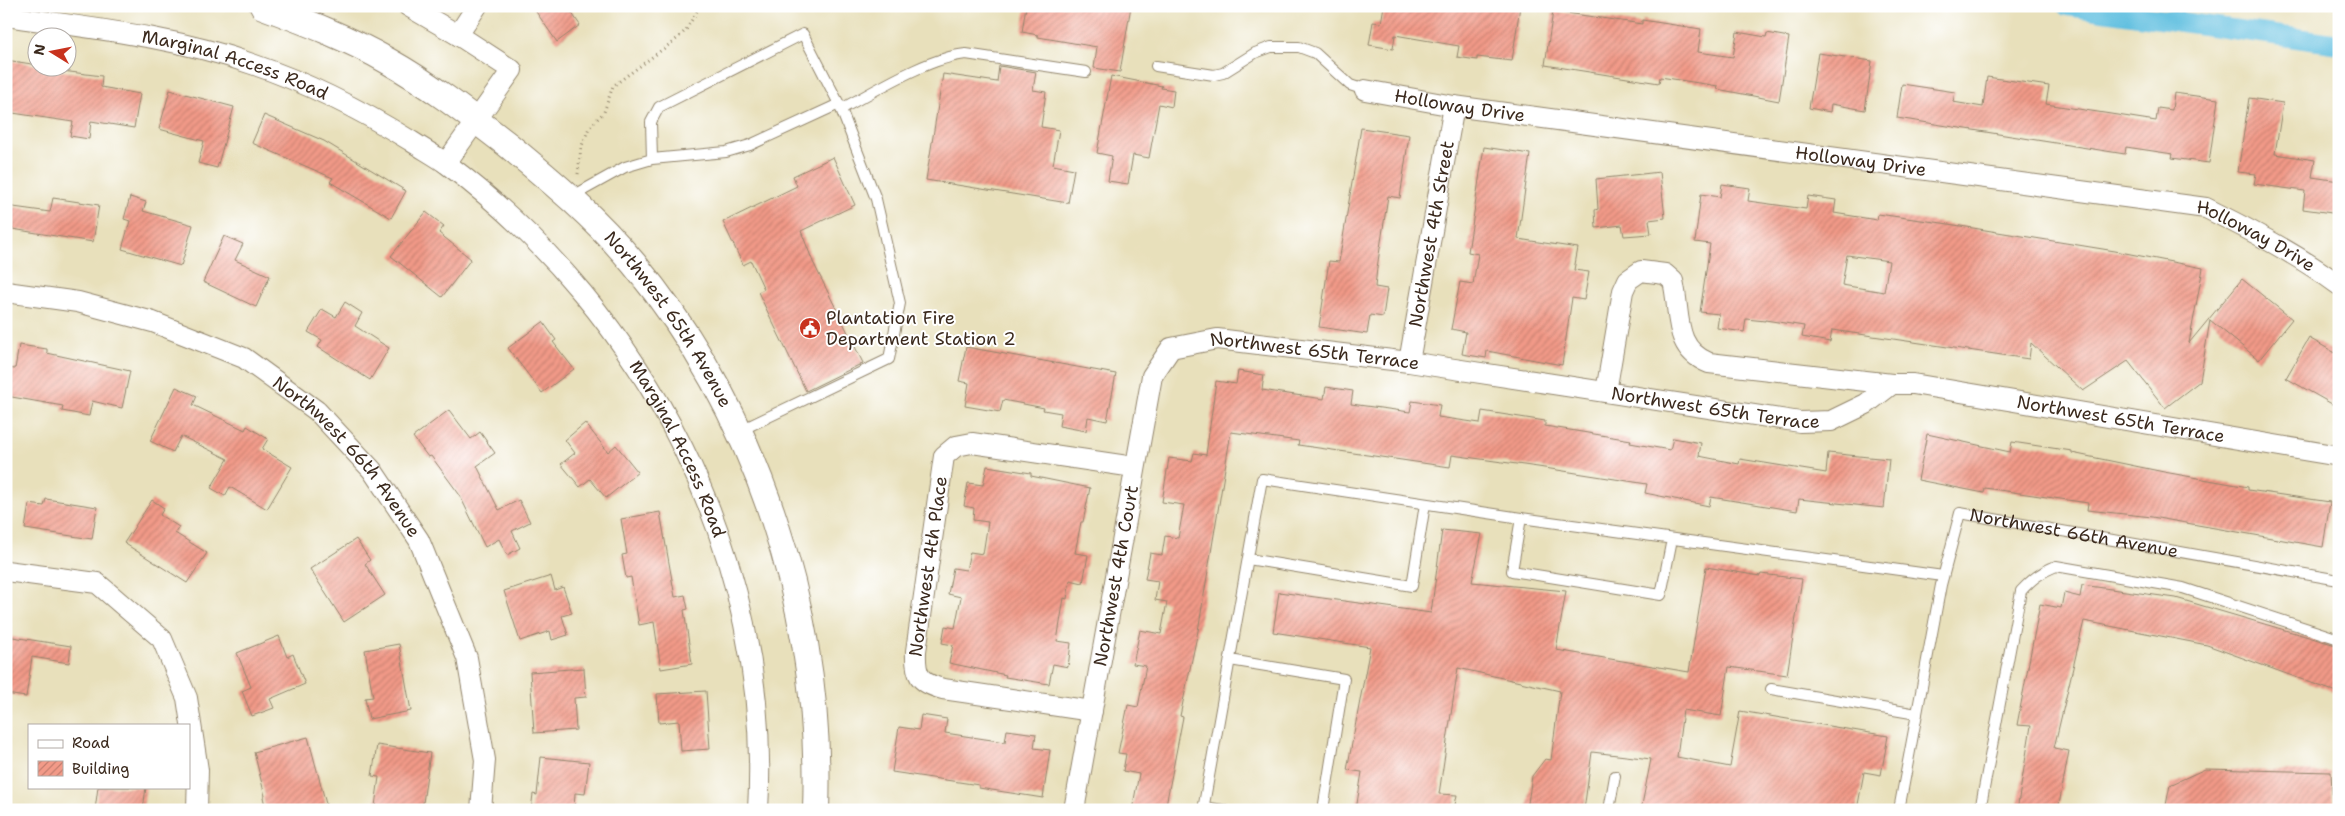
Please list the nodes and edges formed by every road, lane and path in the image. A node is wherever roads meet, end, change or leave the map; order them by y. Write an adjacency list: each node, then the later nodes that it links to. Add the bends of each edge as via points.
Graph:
1 (263, 6): 12 (street, Northwest 65th Avenue, via 333,34 386,60 425,82)
2 (408, 6): 6 (street)
3 (476, 6): 6 (street)
4 (700, 6): 15 (path, via 682,34 613,86 604,112 589,128 581,148)
5 (6, 16): 14 (street, Marginal Access Road, via 158,39 209,50 255,65 356,109)
6 (458, 34): 12 (street, via 512,70)
7 (1156, 66): 9 (lane, via 1214,75 1223,73 1255,52 1285,46 1299,47 1315,53 1350,85)
8 (1086, 72): 11 (lane, via 966,54 950,55)
9 (1365, 90): 10 (street, Holloway Drive)
10 (1454, 106): 16 (street, Holloway Drive, via 2206,208 2256,232); 19 (street, Northwest 4th Street)
11 (840, 107): 13 (lane, via 726,152); 13 (lane, via 803,34 659,107 651,122); 22 (lane, via 876,199 900,302 889,359)
12 (477, 120): 14 (street); 15 (street, Northwest 65th Avenue)
13 (652, 158): 15 (lane)
14 (446, 163): 41 (street, Marginal Access Road, via 547,253 594,304 670,419 694,469 730,570 749,650 759,750)
15 (574, 187): 22 (street, Northwest 65th Avenue, via 683,329)
16 (2339, 285)
17 (6, 292): 40 (street, Northwest 66th Avenue, via 78,302 153,322 244,358 317,411 372,470 419,540 467,658 485,760)
18 (1171, 348): 19 (street, Northwest 65th Terrace, via 1217,339); 24 (street, Northwest 4th Court, via 1152,376)
19 (1409, 362): 21 (street, Northwest 65th Terrace)
20 (1892, 384): 21 (street, Northwest 65th Terrace, via 1866,404 1831,421 1800,422); 21 (street, via 1710,363 1701,359 1693,354 1681,332 1674,281 1665,274 1641,271 1628,280 1623,291); 23 (street, Northwest 65th Terrace, via 1914,384)
21 (1606, 392)
22 (738, 431): 42 (street, Northwest 65th Avenue, via 778,532 794,591 812,692)
23 (2339, 456)
24 (1134, 467): 35 (street, Northwest 4th Court); 35 (street, Northwest 4th Place, via 972,443 956,446 944,456 916,651 919,678 930,686 943,689)
25 (1425, 504): 26 (lane); 28 (lane, via 1262,479); 28 (lane, via 1412,586)
26 (1521, 518): 27 (lane); 27 (lane, via 1512,571 1662,595)
27 (1672, 539): 30 (lane)
28 (1248, 559): 33 (lane)
29 (6, 571): 39 (street, via 98,583 162,639 187,698 198,770)
30 (1943, 576): 31 (lane, Northwest 66th Avenue, via 1960,513); 36 (lane, Northwest 66th Avenue)
31 (2339, 580)
32 (2339, 639): 48 (lane, via 2183,588 2056,566 2043,571 2021,592)
33 (1230, 660): 38 (lane); 45 (lane, via 1344,678)
34 (1771, 689): 36 (lane)
35 (1092, 711): 43 (street, Northwest 4th Court)
36 (1916, 714): 47 (lane, Northwest 66th Avenue)
37 (1615, 776): 46 (lane)
38 (1204, 808): 44 (lane)
39 (196, 810)
40 (481, 810)
41 (758, 810)
42 (816, 810)
43 (1074, 810)
44 (1223, 810)
45 (1323, 810)
46 (1609, 810)
47 (1899, 810)
48 (1980, 810)

